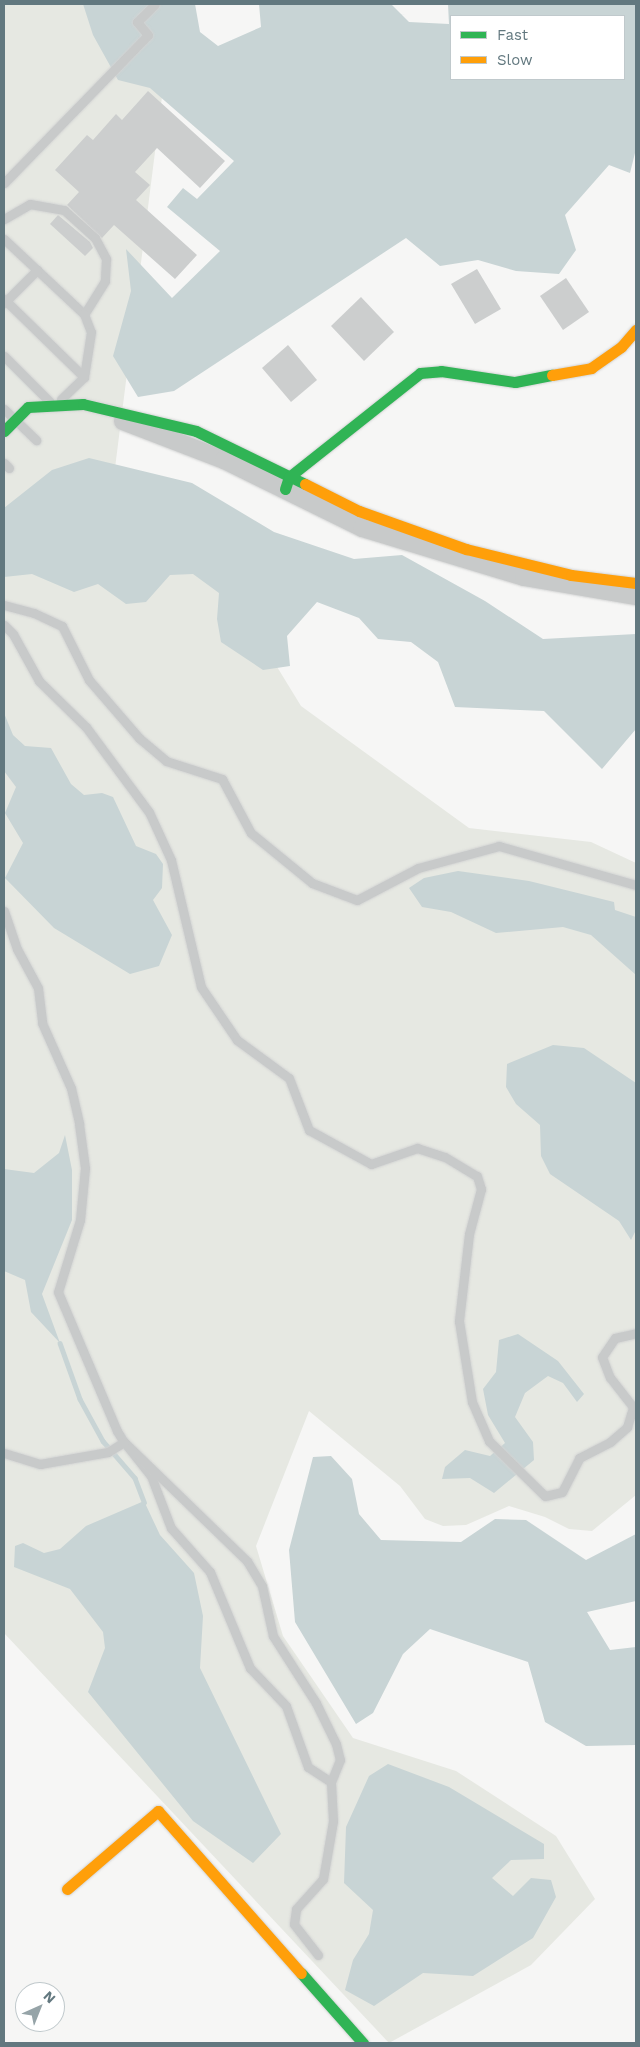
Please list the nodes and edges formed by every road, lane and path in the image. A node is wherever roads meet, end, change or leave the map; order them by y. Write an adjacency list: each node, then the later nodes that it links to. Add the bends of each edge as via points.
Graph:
1 (156, 4): 2 (lane, via 138,22 148,35)
2 (4, 183)
3 (4, 219): 7 (lane, via 30,204 64,210 95,238 106,259 105,281)
4 (4, 239): 5 (lane)
5 (37, 270): 6 (lane); 7 (lane)
6 (5, 301): 10 (lane)
7 (84, 314): 10 (lane, via 91,332)
8 (636, 330): 17 (street, via 621,347 591,368 515,382 441,371 420,373)
9 (4, 356): 12 (lane)
10 (84, 377): 12 (lane)
11 (83, 404): 12 (street); 17 (street)
12 (54, 406): 14 (street, via 28,407)
13 (4, 409): 14 (lane)
14 (15, 420): 15 (street); 16 (lane)
15 (4, 431)
16 (36, 440)
17 (286, 484): 18 (street, via 466,549 571,575); 19 (street, via 362,528 448,556 524,577)
18 (636, 583)
19 (636, 596)
20 (4, 605): 22 (lane, via 34,613 62,626 89,680 139,738 166,761 222,779 251,833 312,883 357,900 418,868 499,846)
21 (4, 625): 24 (lane, via 14,634 39,681 86,727 149,812 171,860 201,987 237,1040 289,1078 309,1130 371,1164 416,1148 445,1157 476,1176 481,1189 469,1234 459,1321 472,1402 489,1441 545,1496 562,1492 579,1458 610,1442 626,1426 633,1407 610,1378 602,1357 615,1338)
22 (636, 885)
23 (4, 911): 25 (lane, via 17,949 38,988 42,1023 72,1088 79,1124 85,1168 80,1220 58,1292 103,1406)
24 (636, 1333)
25 (124, 1442): 26 (lane, via 108,1452 40,1464); 27 (lane, via 151,1476 171,1528 210,1572 250,1668 286,1706 308,1767); 27 (lane, via 247,1561 262,1586 273,1636 316,1703 336,1744 340,1760)
26 (4, 1453)
27 (331, 1782): 29 (lane, via 333,1821 323,1879 296,1909 294,1924)
28 (67, 1889): 30 (street, via 158,1812)
29 (318, 1955)
30 (363, 2043)

